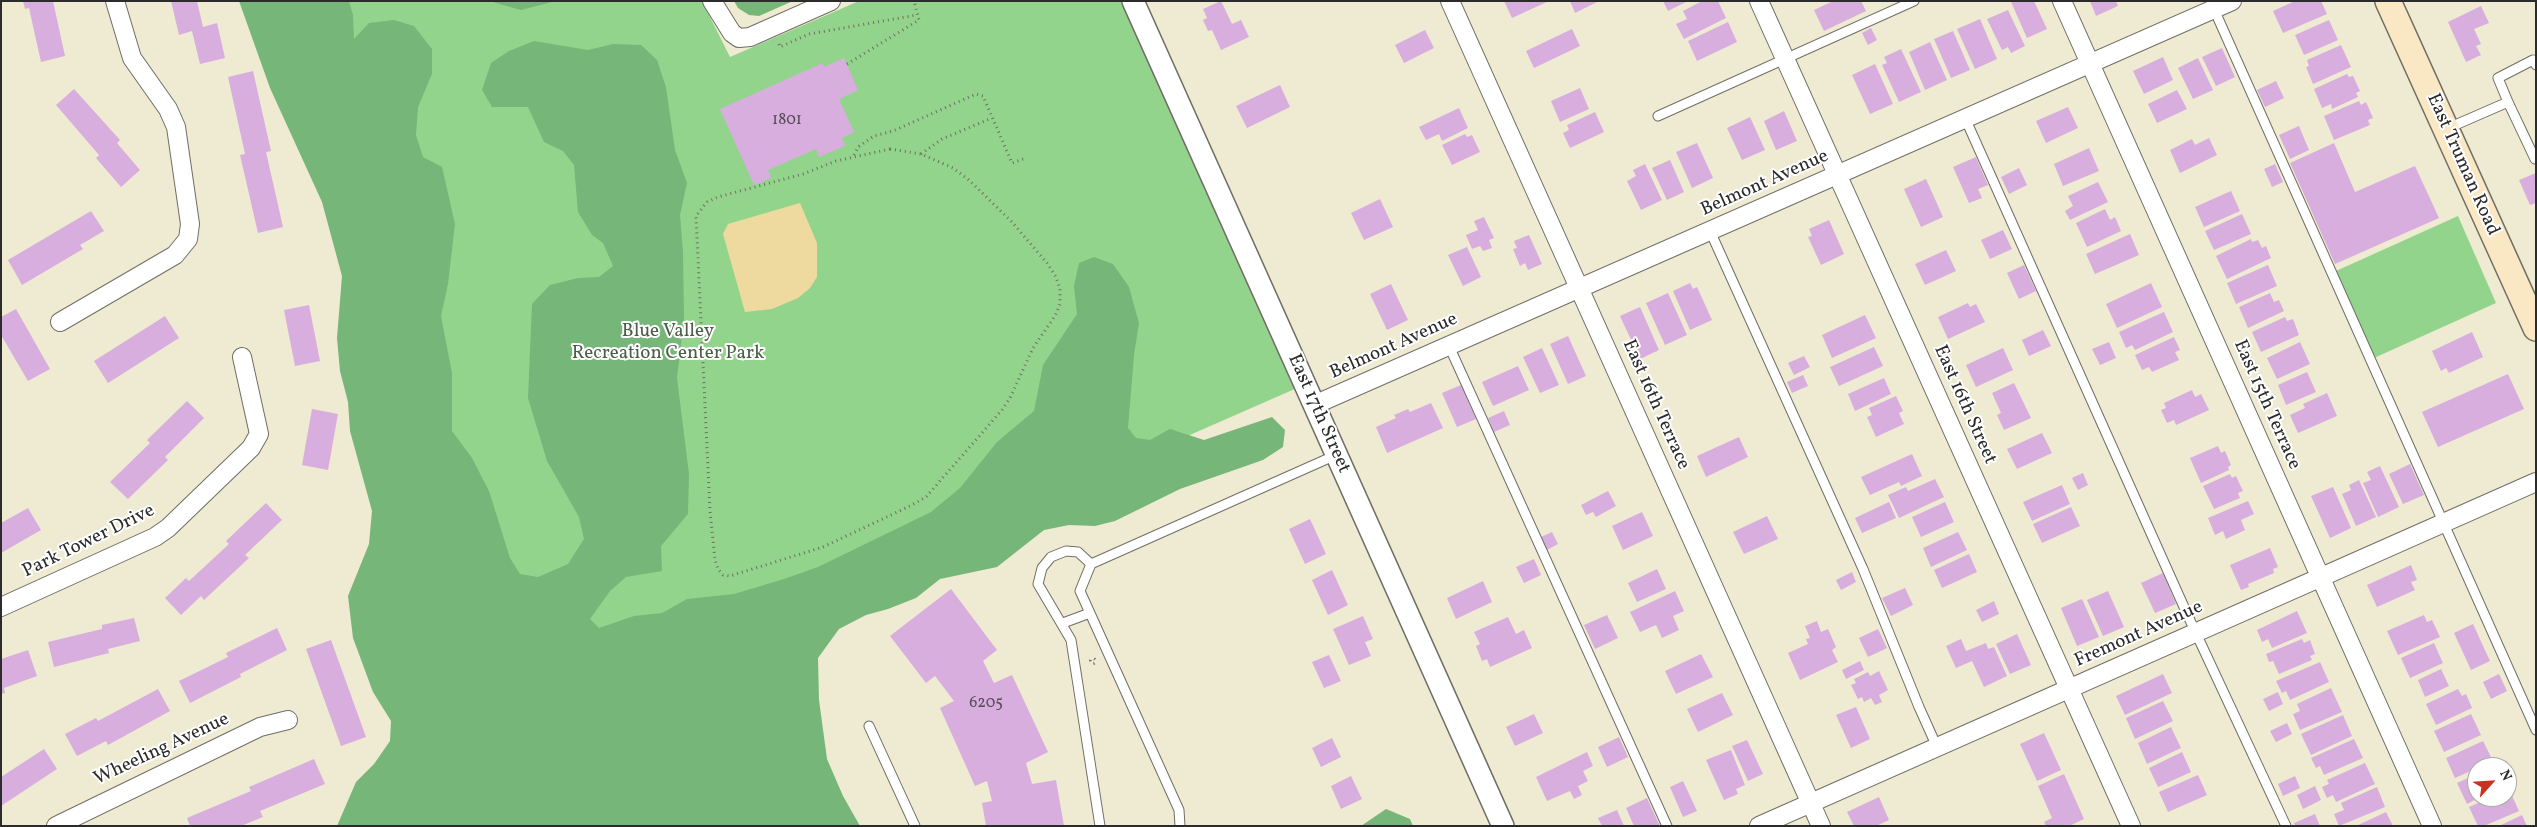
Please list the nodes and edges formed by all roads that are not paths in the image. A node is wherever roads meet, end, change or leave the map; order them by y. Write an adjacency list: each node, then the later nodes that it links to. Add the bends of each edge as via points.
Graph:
1 (115, 1): 23 (street, via 132,58 168,109 176,127 190,224 188,239 175,255)
2 (712, 1): 3 (street, via 732,33 739,38 750,37)
3 (831, 1)
4 (1133, 1): 27 (street, East 17th Street)
5 (1450, 1): 22 (street, East 16th Terrace)
6 (1759, 1): 12 (street, East 16th Street)
7 (1914, 1): 12 (lane)
8 (2062, 1): 13 (street, East 15th Terrace)
9 (2232, 1): 11 (street, Belmont Avenue)
10 (2388, 1): 18 (main road, East Truman Road)
11 (2212, 5): 13 (street, Belmont Avenue); 30 (lane)
12 (1785, 59): 16 (lane); 20 (street, East 16th Street)
13 (2090, 63): 17 (street, Belmont Avenue); 32 (street, East 15th Terrace)
14 (2536, 65): 15 (lane, via 2533,60 2498,78)
15 (2508, 102): 18 (lane); 19 (lane)
16 (1658, 116)
17 (1965, 118): 20 (street, Belmont Avenue); 36 (lane)
18 (2446, 130): 24 (main road, East Truman Road)
19 (2534, 159)
20 (1838, 174): 21 (street, Belmont Avenue); 37 (street, East 16th Street)
21 (1710, 231): 22 (street, Belmont Avenue); 41 (lane, via 1862,569)
22 (1580, 289): 25 (street, Belmont Avenue); 42 (street, East 16th Terrace)
23 (60, 322)
24 (2536, 328)
25 (1449, 346): 27 (street, Belmont Avenue); 48 (lane)
26 (242, 358): 33 (street, Park Tower Drive, via 259,434 251,448 156,537)
27 (1314, 405): 28 (street, East 17th Street)
28 (1336, 455): 31 (lane); 47 (street, East 17th Street)
29 (2536, 482): 30 (street, Fremont Avenue)
30 (2443, 523): 32 (street, Fremont Avenue); 40 (lane)
31 (1091, 564): 34 (lane, via 1080,591); 35 (lane, via 1078,552 1066,551 1051,557 1042,568 1038,584)
32 (2319, 578): 36 (street, Fremont Avenue); 53 (street, East 15th Terrace)
33 (1, 607)
34 (1090, 613): 35 (lane); 46 (lane, via 1179,810)
35 (1063, 623): 45 (lane, via 1071,640)
36 (2196, 633): 37 (street, Fremont Avenue); 52 (lane)
37 (2068, 689): 41 (street, Fremont Avenue); 51 (street, East 16th Street)
38 (288, 720): 43 (street, Wheeling Avenue, via 260,727)
39 (870, 726): 44 (lane)
40 (2536, 730)
41 (1937, 747): 42 (street, Fremont Avenue)
42 (1811, 803): 49 (street, Fremont Avenue); 50 (street, East 16th Terrace)
43 (56, 826)
44 (915, 826)
45 (1100, 826)
46 (1180, 826)
47 (1503, 826)
48 (1667, 826)
49 (1759, 826)
50 (1821, 826)
51 (2130, 826)
52 (2286, 826)
53 (2432, 826)

